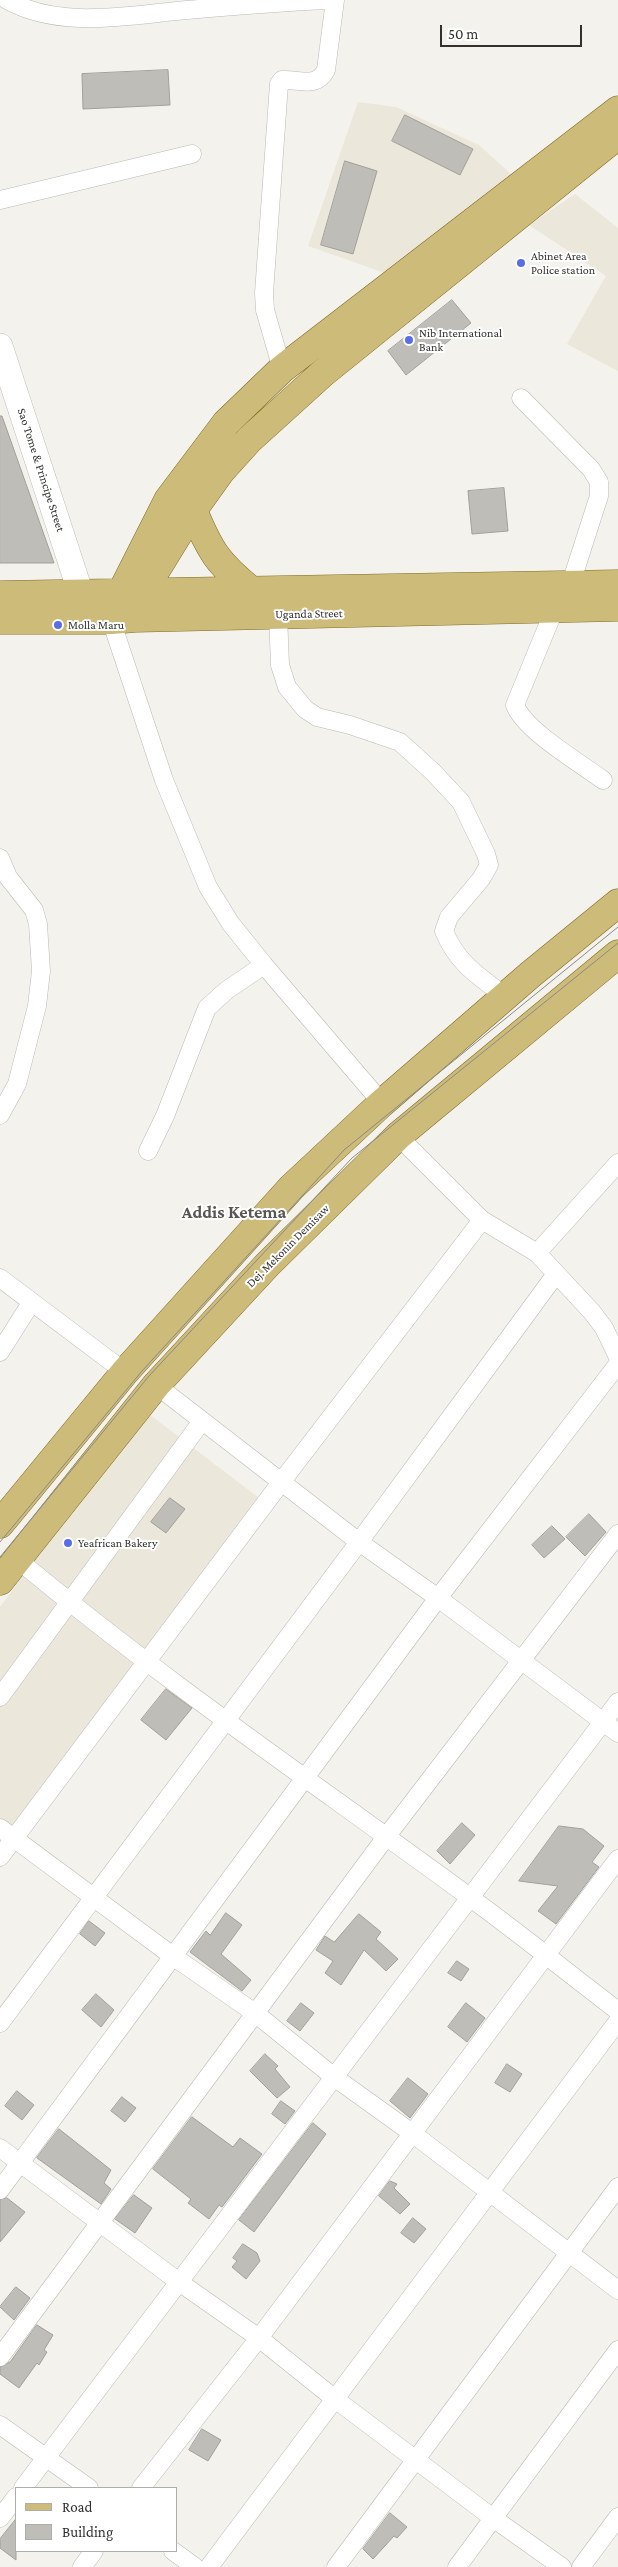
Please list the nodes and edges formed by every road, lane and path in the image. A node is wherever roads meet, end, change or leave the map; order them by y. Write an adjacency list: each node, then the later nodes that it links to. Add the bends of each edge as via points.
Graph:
1 (6, 0): 2 (street, via 43,13 98,19)
2 (328, 0)
3 (335, 0): 9 (street, via 326,70 321,78 315,82 282,80 279,84 264,293 267,319)
4 (618, 110): 9 (main road)
5 (618, 135): 11 (main road, via 289,402 221,471)
6 (192, 154): 7 (street)
7 (0, 200)
8 (0, 346): 15 (main road, Sao Tome & Principe Street)
9 (282, 368): 17 (main road, via 226,423 168,500)
10 (521, 398): 13 (street, via 591,469 599,482 599,496)
11 (192, 510): 14 (main road, via 208,547); 17 (main road)
12 (618, 584): 13 (main road, Uganda Street)
13 (570, 586): 14 (main road, Uganda Street)
14 (252, 592): 17 (main road, Uganda Street)
15 (81, 594): 16 (main road, Uganda Street); 17 (main road, Uganda Street)
16 (0, 595)
17 (127, 606): 20 (main road, Uganda Street); 21 (main road, Uganda Street); 26 (street, via 164,780 194,856 218,905)
18 (618, 606): 19 (main road, Uganda Street)
19 (555, 608): 20 (main road, Uganda Street); 22 (street, via 515,705 529,726)
20 (278, 614): 27 (street, via 287,687 305,709 317,717 400,742 461,802 489,865 481,880 449,917 444,932 451,949 468,968)
21 (0, 620)
22 (603, 780)
23 (0, 858): 29 (street, via 8,877 34,910 41,971 37,1006 17,1084)
24 (618, 903): 27 (main road)
25 (618, 954): 30 (main road, Dej. Mekonin Demisaw)
26 (264, 965): 28 (street); 31 (street, via 207,1008)
27 (505, 996): 28 (main road)
28 (382, 1103): 41 (main road, via 292,1187)
29 (2, 1105)
30 (398, 1136): 33 (street); 42 (main road, Dej. Mekonin Demisaw, via 268,1264)
31 (148, 1151)
32 (618, 1163): 34 (street)
33 (482, 1220): 34 (street); 44 (street)
34 (537, 1253): 35 (street)
35 (556, 1274): 39 (street, via 604,1328); 47 (street)
36 (0, 1278): 37 (street)
37 (31, 1303): 38 (street); 41 (street)
38 (0, 1352)
39 (618, 1358)
40 (618, 1364): 50 (street)
41 (125, 1372): 45 (main road)
42 (156, 1385): 43 (street); 48 (main road, Dej. Mekonin Demisaw)
43 (202, 1421): 44 (street); 51 (street)
44 (282, 1481): 47 (street); 53 (street)
45 (0, 1524)
46 (618, 1534): 52 (street)
47 (359, 1542): 50 (street); 56 (street)
48 (17, 1560): 49 (main road, Dej. Mekonin Demisaw); 51 (street)
49 (0, 1581)
50 (438, 1598): 52 (street); 59 (street)
51 (70, 1603): 53 (street); 54 (street)
52 (520, 1660): 57 (street); 61 (street)
53 (148, 1662): 56 (street); 60 (street)
54 (0, 1697)
55 (618, 1702): 57 (street)
56 (226, 1720): 59 (street); 64 (street)
57 (603, 1722): 58 (street); 65 (street)
58 (618, 1733)
59 (305, 1779): 61 (street); 67 (street)
60 (7, 1833): 62 (street); 64 (street)
61 (386, 1837): 65 (street); 69 (street)
62 (0, 1857)
63 (618, 1859): 66 (street)
64 (94, 1897): 67 (street); 71 (street)
65 (470, 1897): 66 (street); 72 (street)
66 (544, 1955): 68 (street); 73 (street)
67 (174, 1957): 69 (street); 75 (street)
68 (618, 2011)
69 (255, 2013): 72 (street); 79 (street)
70 (618, 2021): 78 (street)
71 (0, 2023)
72 (334, 2077): 73 (street); 81 (street)
73 (412, 2133): 78 (street); 83 (street)
74 (0, 2148): 75 (street)
75 (21, 2163): 77 (street); 79 (street)
76 (618, 2187): 80 (street)
77 (0, 2190)
78 (489, 2194): 80 (street); 86 (street)
79 (100, 2224): 81 (street); 85 (street)
80 (569, 2253): 82 (street); 89 (street)
81 (179, 2282): 83 (street); 88 (street)
82 (618, 2290)
83 (259, 2338): 86 (street); 92 (street)
84 (618, 2350): 96 (street)
85 (0, 2356)
86 (335, 2399): 89 (street); 101 (street)
87 (0, 2425): 88 (street)
88 (46, 2458): 90 (street); 91 (street)
89 (416, 2459): 96 (street); 102 (street)
90 (24, 2487)
91 (87, 2487)
92 (142, 2487)
93 (15, 2498): 95 (street)
94 (618, 2517): 105 (street)
95 (0, 2518)
96 (493, 2518): 103 (street); 104 (street)
97 (93, 2552): 99 (street)
98 (174, 2552): 100 (street)
99 (82, 2567)
100 (195, 2567)
101 (210, 2567)
102 (336, 2567)
103 (456, 2567)
104 (562, 2567)
105 (581, 2567)

